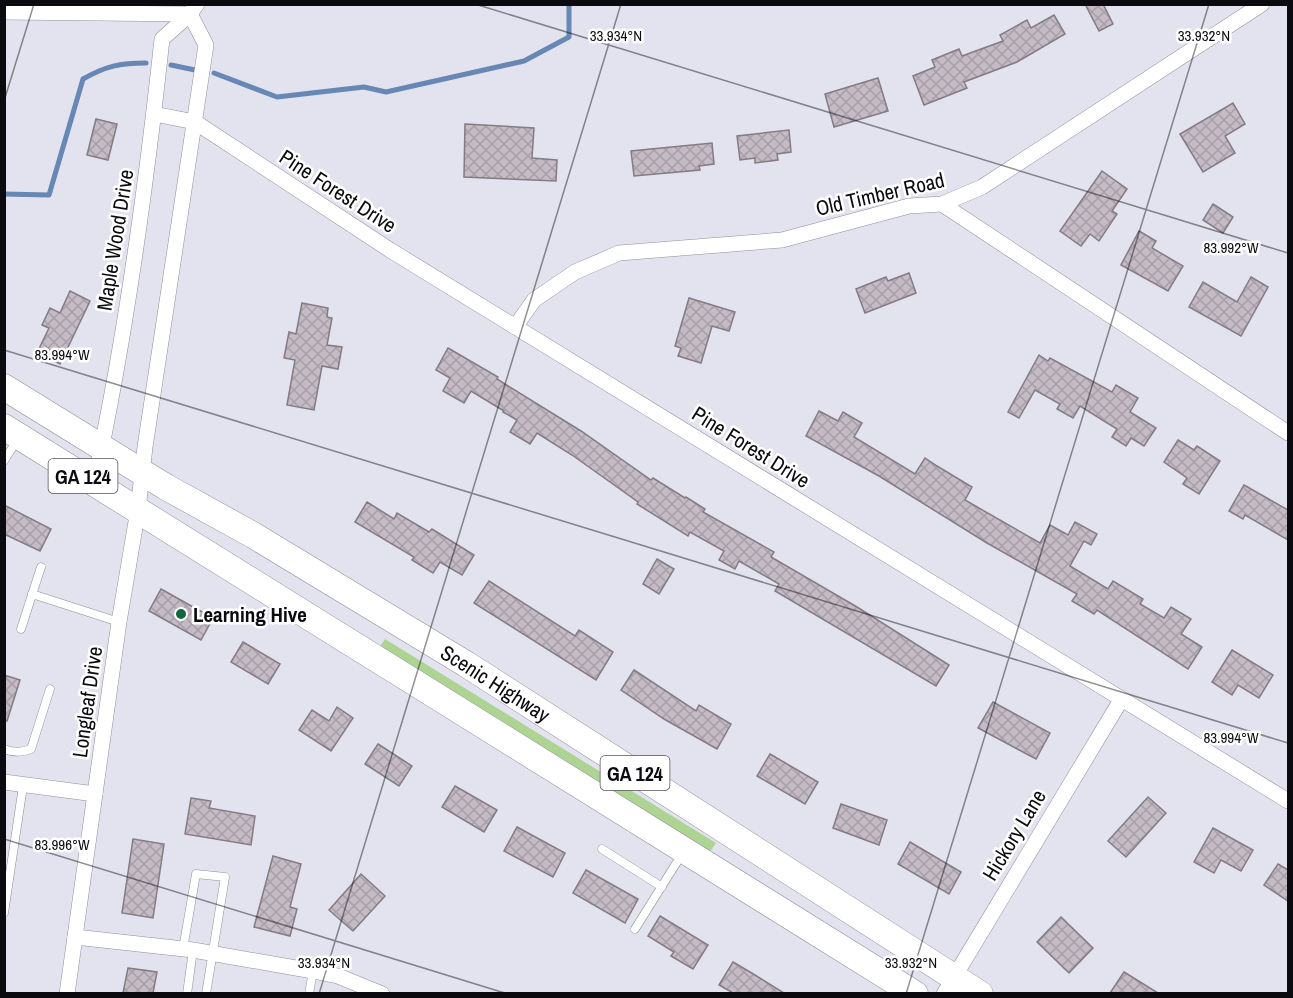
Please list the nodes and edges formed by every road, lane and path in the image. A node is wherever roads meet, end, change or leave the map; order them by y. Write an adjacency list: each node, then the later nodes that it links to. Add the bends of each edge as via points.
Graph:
1 (1262, 4): 6 (street, Old Timber Road, via 982,187)
2 (193, 9): 3 (street); 4 (street, Maple Wood Drive, via 162,39); 5 (street, via 206,45)
3 (4, 12)
4 (154, 114): 5 (street); 11 (street, Maple Wood Drive)
5 (195, 122): 7 (street, Pine Forest Drive); 13 (street)
6 (942, 204): 7 (street, Old Timber Road, via 909,206 782,240 619,253 575,272 534,300); 10 (street)
7 (515, 327): 21 (street, Pine Forest Drive)
8 (4, 387): 11 (highway, Scenic Highway / GA 124)
9 (12, 431): 12 (lane); 14 (highway, Scenic Highway / GA 124)
10 (1288, 433)
11 (102, 447): 13 (highway, Scenic Highway / GA 124); 14 (street, Maple Wood Drive)
12 (4, 460)
13 (143, 473): 15 (street, Longleaf Drive); 36 (highway, Scenic Highway / GA 124, via 466,664)
14 (94, 483): 15 (highway, Scenic Highway / GA 124)
15 (138, 510): 18 (street, Longleaf Drive); 28 (highway, Scenic Highway / GA 124)
16 (41, 567): 17 (lane)
17 (32, 594): 18 (lane); 19 (lane)
18 (119, 622): 25 (street, Longleaf Drive)
19 (21, 629)
20 (50, 689): 22 (lane, via 31,749)
21 (1121, 700): 26 (street, Pine Forest Drive); 36 (street, Hickory Lane)
22 (4, 749)
23 (4, 782): 24 (street)
24 (23, 786): 25 (street); 30 (lane)
25 (95, 794): 32 (street, Longleaf Drive)
26 (1288, 801)
27 (602, 849): 29 (lane)
28 (684, 850): 29 (lane); 42 (highway, Scenic Highway / GA 124)
29 (662, 887): 31 (lane)
30 (4, 913)
31 (635, 929)
32 (75, 937): 33 (street); 37 (street, Longleaf Drive)
33 (188, 950): 34 (street); 34 (lane, via 196,874 225,877); 38 (lane)
34 (213, 955): 35 (street); 39 (lane)
35 (313, 971): 40 (lane); 41 (street)
36 (949, 985): 43 (highway, Scenic Highway / GA 124)
37 (67, 993)
38 (187, 993)
39 (206, 993)
40 (309, 993)
41 (382, 993)
42 (915, 993)
43 (980, 993)

